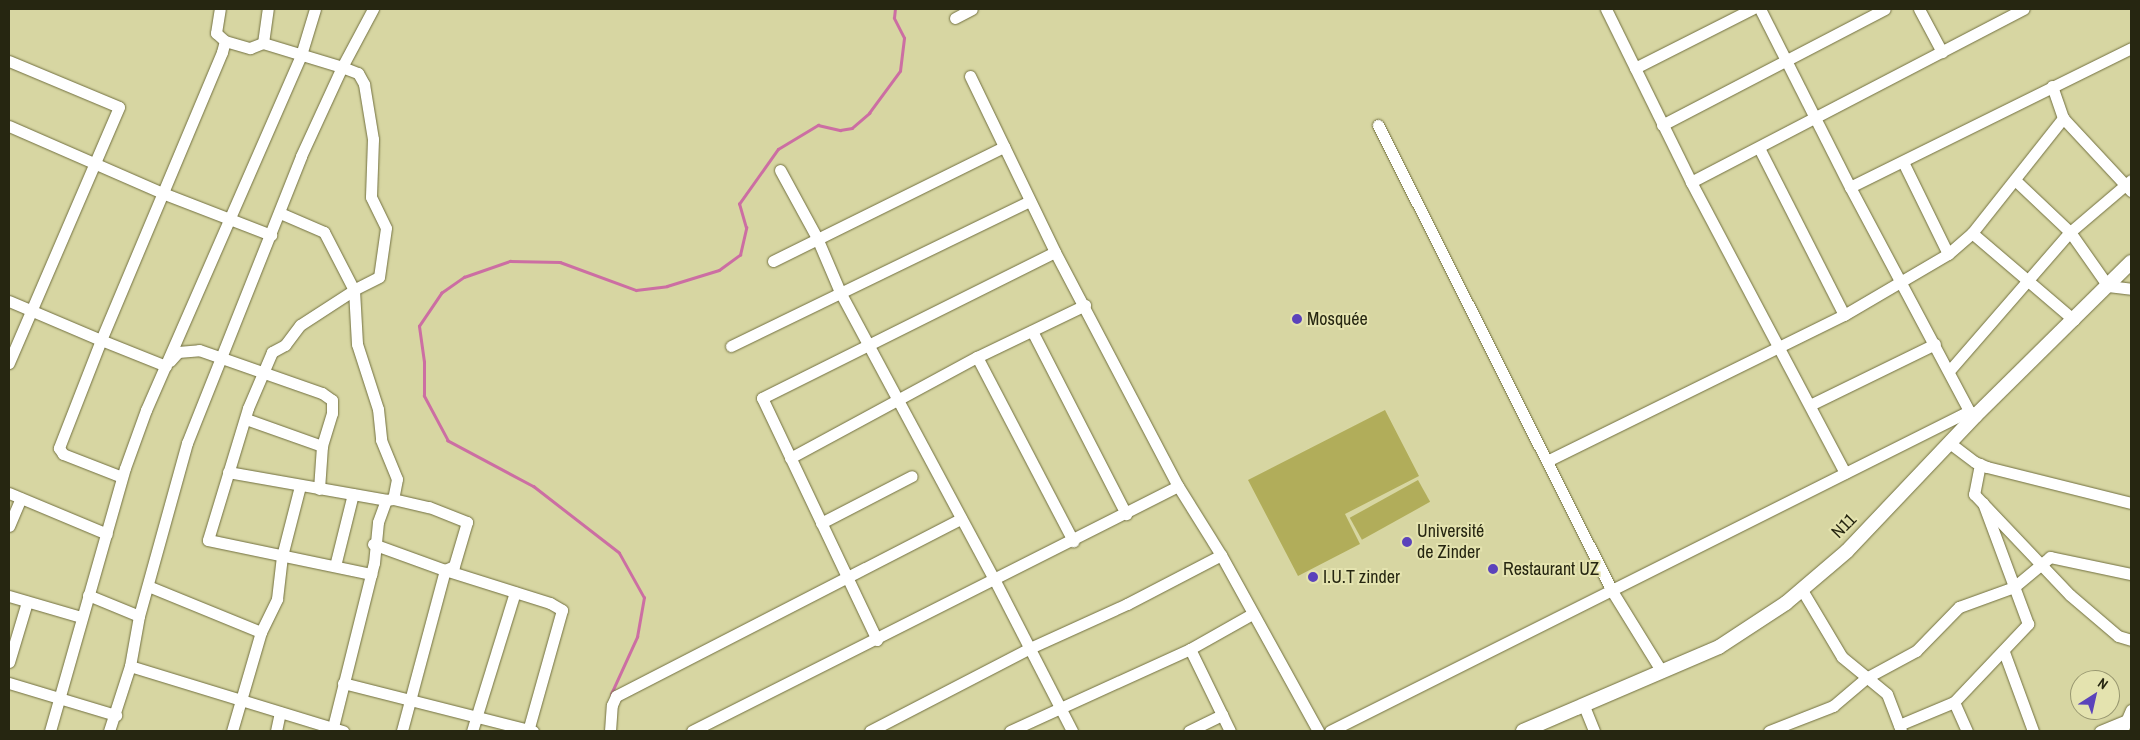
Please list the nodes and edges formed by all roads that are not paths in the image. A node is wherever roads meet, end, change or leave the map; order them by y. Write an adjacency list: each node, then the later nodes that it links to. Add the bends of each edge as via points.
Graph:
1 (220, 9): 13 (street, via 216,33)
2 (268, 9): 14 (street)
3 (315, 9): 17 (street)
4 (373, 9): 20 (street)
5 (972, 9): 12 (street)
6 (1606, 9): 21 (street)
7 (1752, 9): 21 (street)
8 (1760, 9): 18 (street)
9 (1885, 9): 18 (street)
10 (1919, 9): 16 (street)
11 (2024, 9): 16 (street)
12 (955, 18)
13 (225, 41): 14 (street, via 250,48); 38 (street)
14 (263, 43): 17 (street)
15 (2131, 48): 23 (street)
16 (1942, 52): 25 (street)
17 (301, 56): 20 (street); 41 (street)
18 (1787, 58): 25 (street); 27 (street)
19 (9, 60): 31 (street, via 119,107)
20 (342, 67): 40 (street); 54 (street, via 358,73 366,89 373,139 371,197 386,228 379,277)
21 (1635, 68): 27 (street)
22 (970, 76): 29 (street)
23 (2052, 86): 24 (street); 32 (street)
24 (2063, 118): 34 (street); 36 (street)
25 (1816, 120): 30 (street); 37 (street)
26 (1378, 125): 80 (street)
27 (1662, 125): 35 (street)
28 (9, 126): 31 (street)
29 (1004, 147): 39 (street); 45 (street)
30 (1759, 148): 35 (street); 59 (street)
31 (94, 162): 38 (street); 58 (street)
32 (1902, 162): 37 (street); 47 (street)
33 (780, 170): 45 (street)
34 (2015, 180): 42 (street); 43 (street)
35 (1691, 182): 66 (street)
36 (2130, 186): 42 (street)
37 (1850, 187): 51 (street)
38 (165, 194): 41 (street); 62 (street)
39 (1030, 202): 46 (street); 55 (street)
40 (280, 213): 44 (street); 54 (street, via 324,232)
41 (230, 220): 44 (street); 70 (street)
42 (2070, 232): 50 (street); 52 (street)
43 (1972, 233): 47 (street); 50 (street)
44 (271, 235): 67 (street)
45 (817, 238): 48 (street); 55 (street)
46 (1056, 252): 57 (street); 64 (street)
47 (1948, 254): 51 (street)
48 (773, 261)
49 (2131, 262): 52 (main road, N11)
50 (2029, 281): 60 (street); 71 (street)
51 (1903, 282): 59 (street); 63 (street)
52 (2108, 286): 53 (street); 60 (main road, N11)
53 (2131, 289)
54 (354, 290): 72 (street, via 300,324 285,345 272,352); 92 (street, via 357,344 378,409 381,440 397,479)
55 (840, 292): 64 (street); 65 (street)
56 (9, 301): 58 (street)
57 (1085, 305): 61 (street); 87 (street)
58 (32, 310): 62 (street); 69 (street)
59 (1844, 315): 66 (street)
60 (2074, 320): 75 (main road, N11)
61 (1032, 331): 68 (street); 95 (street)
62 (101, 340): 70 (street); 85 (street, via 59,448 63,454)
63 (1935, 344): 71 (street); 74 (street)
64 (868, 345): 73 (street); 79 (street, via 762,398)
65 (731, 346)
66 (1780, 347): 74 (street); 80 (street)
67 (222, 356): 70 (street, via 187,348 178,352); 72 (street); 111 (street, via 187,443)
68 (977, 358): 73 (street); 100 (street)
69 (9, 363)
70 (166, 366): 85 (street)
71 (1949, 370): 75 (street)
72 (264, 371): 76 (street); 78 (street, via 332,400 332,412)
73 (899, 399): 79 (street); 96 (street)
74 (1810, 405): 83 (street)
75 (1973, 413): 77 (main road, N11); 83 (street)
76 (246, 419): 78 (street); 82 (street)
77 (1951, 444): 81 (street); 113 (main road, N11, via 1847,551)
78 (322, 446): 88 (street)
79 (790, 458): 97 (street)
80 (1548, 461): 114 (street)
81 (1980, 464): 93 (street, via 1974,494); 94 (street)
82 (228, 472): 86 (street); 103 (street, via 208,540)
83 (1845, 474): 114 (street)
84 (912, 476): 97 (street)
85 (122, 477): 99 (street)
86 (300, 486): 88 (street); 103 (street)
87 (1178, 486): 95 (street); 102 (street)
88 (319, 489): 90 (street)
89 (9, 493): 91 (street)
90 (353, 494): 92 (street); 104 (street)
91 (20, 498): 98 (street); 99 (street)
92 (389, 499): 101 (street); 106 (street, via 429,507 467,522 454,566)
93 (1983, 503): 105 (street); 112 (street)
94 (2131, 503)
95 (1126, 514): 100 (street)
96 (961, 519): 109 (street); 110 (street)
97 (821, 523): 109 (street)
98 (9, 526)
99 (107, 534): 117 (street)
100 (1073, 540): 110 (street)
101 (373, 544): 106 (street); 107 (street)
102 (1220, 554): 119 (street); 125 (street, via 1127,604)
103 (282, 556): 104 (street); 122 (street, via 277,599)
104 (336, 566): 107 (street)
105 (2041, 567): 108 (street, via 2050,557); 112 (street); 124 (street, via 2118,636)
106 (445, 570): 115 (street); 134 (street)
107 (371, 574): 132 (street)
108 (2131, 574)
109 (846, 576): 123 (street); 154 (street, via 616,696)
110 (994, 579): 123 (street); 125 (street)
111 (148, 586): 120 (street); 122 (street)
112 (2014, 587): 127 (street, via 2028,624); 131 (street, via 1959,607 1916,651)
113 (1802, 590): 130 (main road, N11, via 1750,629); 131 (street, via 1842,657)
114 (1612, 591): 130 (street); 162 (street)
115 (514, 592): 142 (street); 153 (street, via 550,602 562,613)
116 (9, 596): 118 (street)
117 (88, 596): 120 (street); 121 (street)
118 (27, 602): 121 (street); 128 (street)
119 (1252, 614): 126 (street); 161 (street)
120 (139, 616): 129 (street)
121 (81, 617): 135 (street)
122 (261, 632): 136 (street)
123 (877, 640): 155 (street)
124 (2131, 640)
125 (1030, 648): 139 (street); 156 (street)
126 (1190, 649): 139 (street); 143 (street)
127 (2004, 652): 137 (street); 167 (street)
128 (9, 662)
129 (130, 666): 136 (street); 141 (street)
130 (1662, 672): 138 (main road, N11)
131 (1866, 678): 145 (street, via 1887,694); 165 (street, via 1833,706)
132 (343, 683): 134 (street); 146 (street)
133 (9, 684): 135 (street)
134 (410, 698): 142 (street); 151 (street)
135 (58, 700): 141 (street); 147 (street)
136 (241, 700): 140 (street); 149 (street)
137 (1954, 702): 145 (street); 166 (street)
138 (1584, 706): 163 (main road, N11); 164 (street)
139 (1059, 708): 157 (street); 158 (street)
140 (280, 712): 146 (street); 150 (street)
141 (116, 715): 148 (street)
142 (477, 715): 152 (street); 153 (street)
143 (1222, 715): 159 (street); 160 (street)
144 (2127, 721): 168 (street)
145 (1901, 728)
146 (336, 730)
147 (50, 731)
148 (108, 731)
149 (232, 731)
150 (276, 731)
151 (402, 731)
152 (472, 731)
153 (529, 731)
154 (610, 731)
155 (692, 731)
156 (870, 731)
157 (1010, 731)
158 (1072, 731)
159 (1189, 731)
160 (1230, 731)
161 (1318, 731)
162 (1330, 731)
163 (1523, 731)
164 (1594, 731)
165 (1769, 731)
166 (1967, 731)
167 (2033, 731)
168 (2100, 731)

